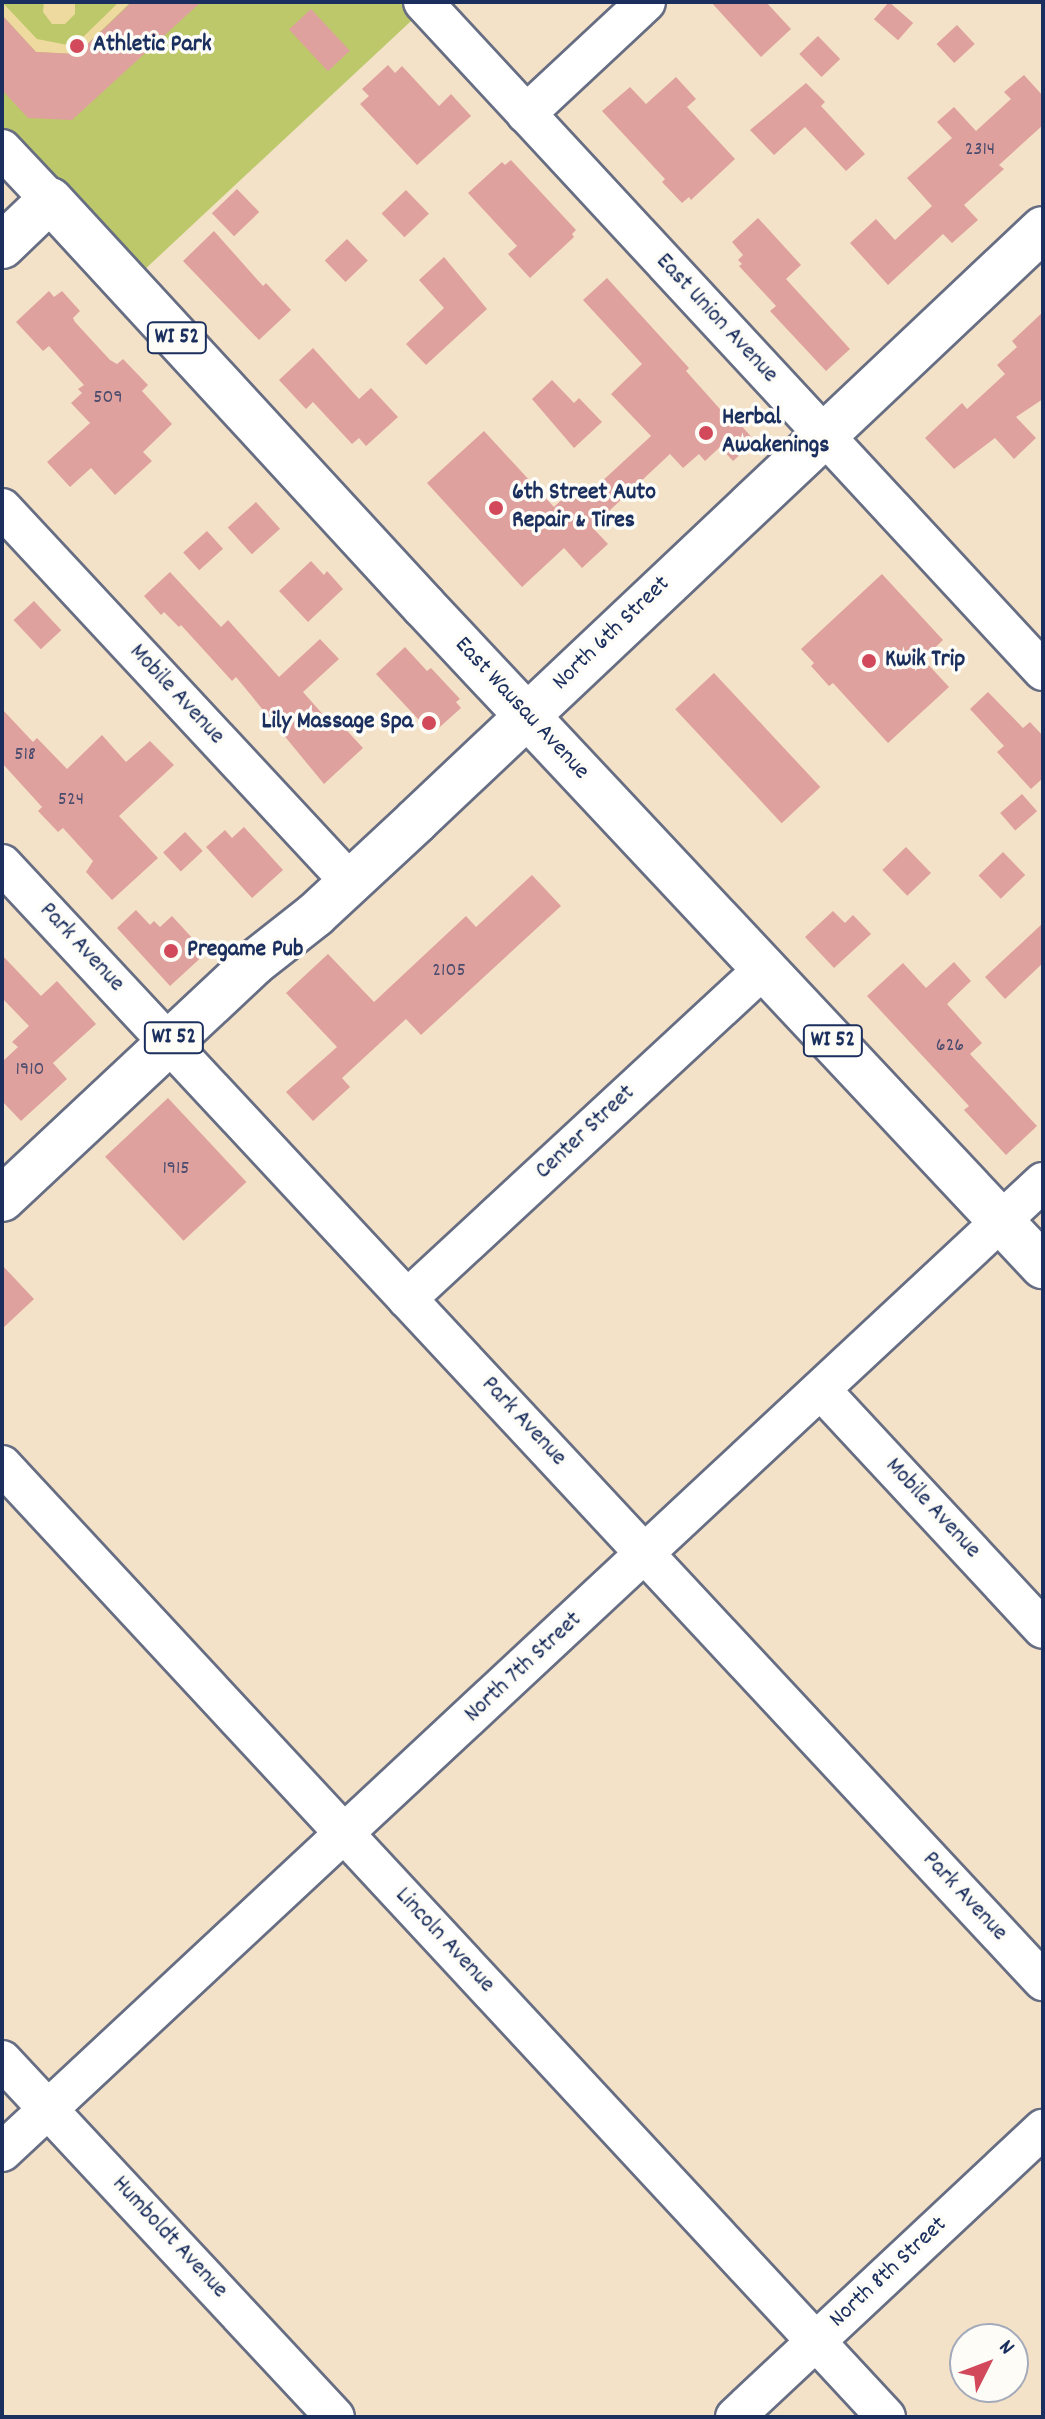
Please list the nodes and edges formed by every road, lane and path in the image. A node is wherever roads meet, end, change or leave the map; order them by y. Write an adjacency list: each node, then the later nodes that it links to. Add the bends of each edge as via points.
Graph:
1 (423, 2): 3 (street, East Union Avenue)
2 (646, 2): 3 (street)
3 (526, 114): 8 (street, East Union Avenue)
4 (2, 149): 5 (street, East Wausau Avenue)
5 (50, 200): 7 (main road); 9 (main road, East Wausau Avenue / WI 52)
6 (1043, 229): 8 (main road, North 6th Street)
7 (2, 249): 9 (main road, via 35,235 67,242 227,409)
8 (822, 436): 12 (street, East Union Avenue); 13 (main road, North 6th Street)
9 (303, 475): 11 (main road, East Wausau Avenue / WI 52)
10 (2, 508): 15 (street, Mobile Avenue)
11 (424, 606): 13 (main road, East Wausau Avenue / WI 52); 15 (main road, via 487,687 490,718 370,842)
12 (1043, 671)
13 (528, 715): 15 (main road, North 6th Street / WI 52); 16 (main road, East Wausau Avenue / WI 52)
14 (2, 864): 17 (street, Park Avenue)
15 (350, 882): 17 (main road, North 6th Street / WI 52)
16 (764, 968): 20 (main road, East Wausau Avenue / WI 52); 22 (street, Center Street)
17 (169, 1043): 19 (main road, North 6th Street / WI 52); 22 (street, Park Avenue)
18 (1043, 1182): 20 (street, North 7th Street)
19 (2, 1199)
20 (1000, 1222): 21 (main road, East Wausau Avenue / WI 52); 23 (street, North 7th Street)
21 (1043, 1266)
22 (407, 1299): 25 (street, Park Avenue)
23 (821, 1390): 25 (street, North 7th Street); 26 (street, Mobile Avenue)
24 (2, 1465): 27 (street, Lincoln Avenue)
25 (646, 1554): 27 (street, North 7th Street); 28 (street, Park Avenue)
26 (1043, 1629)
27 (346, 1834): 30 (street, North 7th Street); 33 (street, Lincoln Avenue)
28 (1043, 1981)
29 (2, 2060): 30 (street, Humboldt Avenue)
30 (48, 2109): 32 (street, North 7th Street); 34 (street, Humboldt Avenue)
31 (1043, 2129): 33 (street, North 8th Street)
32 (2, 2152)
33 (815, 2341): 35 (street, North 8th Street); 36 (street, Lincoln Avenue)
34 (335, 2417)
35 (735, 2417)
36 (886, 2417)

